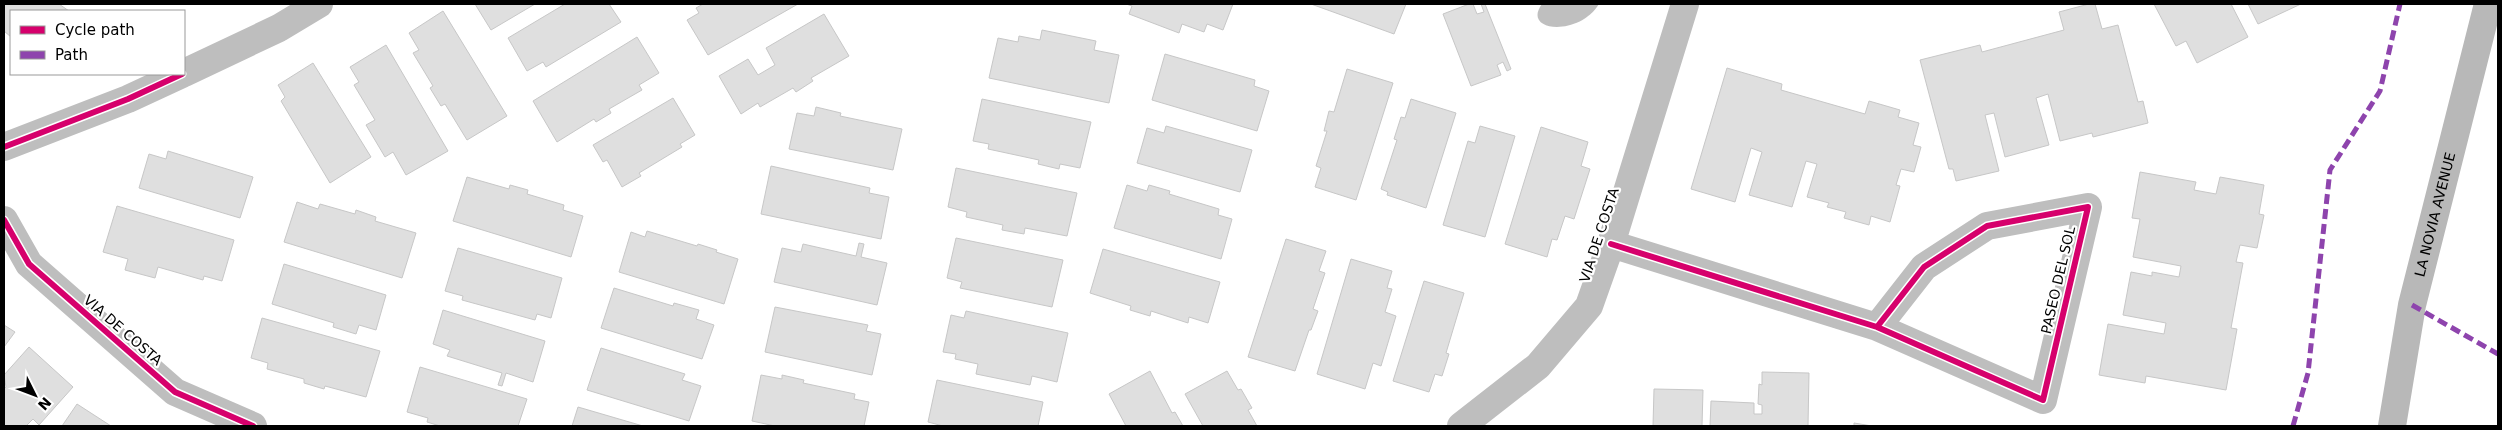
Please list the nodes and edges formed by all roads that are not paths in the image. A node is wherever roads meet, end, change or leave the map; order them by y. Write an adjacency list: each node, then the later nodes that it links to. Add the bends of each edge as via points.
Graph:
1 (319, 4): 4 (street, via 279,28)
2 (1685, 4): 8 (street, VIA DE COSTA)
3 (2488, 4): 12 (main road, LA NOVIA AVENUE, via 2412,305)
4 (185, 72)
5 (179, 75): 6 (street, via 128,99)
6 (4, 148)
7 (4, 220): 10 (street, VIA DE COSTA, via 29,264 175,392)
8 (1611, 244): 9 (street, PASEO DEL SOL); 11 (street, VIA DE COSTA, via 1589,306 1538,366)
9 (1876, 327): 9 (street, PASEO DEL SOL, via 2043,400 2088,207 1987,226 1924,267)
10 (253, 426)
11 (1461, 426)
12 (2392, 426)

